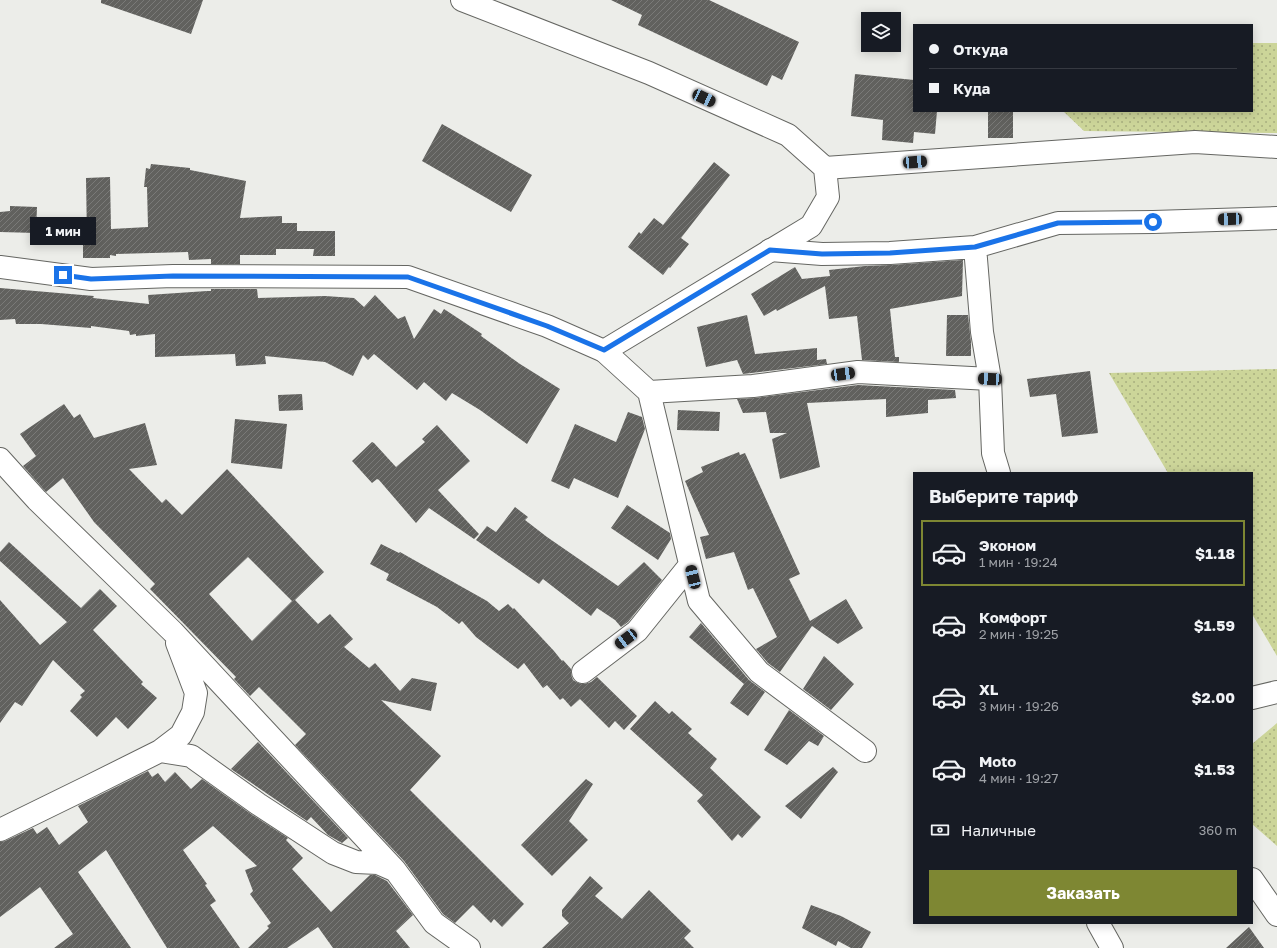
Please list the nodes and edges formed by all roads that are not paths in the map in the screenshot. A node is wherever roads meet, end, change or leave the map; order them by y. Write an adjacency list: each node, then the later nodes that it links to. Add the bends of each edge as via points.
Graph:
1 (462, 0): 3 (street, via 649,72 788,135)
2 (1277, 147): 3 (street, via 1195,142)
3 (825, 168): 6 (street, via 828,197 811,226)
4 (1277, 218): 5 (street, via 1058,223)
5 (975, 247): 6 (street, via 890,253 822,254); 9 (street, via 982,332)
6 (770, 250): 8 (street)
7 (0, 267): 8 (street, via 91,279 173,276 408,277 547,326)
8 (604, 350): 10 (street)
9 (990, 379): 10 (street, via 858,372 753,386); 12 (street, via 993,453)
10 (649, 392): 13 (street)
11 (0, 459): 14 (street, via 37,500)
12 (999, 472)
13 (690, 565): 15 (street, via 637,631); 19 (street, via 699,601 759,672)
14 (173, 632): 18 (street, via 196,693 193,712 181,735); 21 (street)
15 (583, 672)
16 (1277, 692): 17 (street)
17 (1253, 698)
18 (160, 751): 20 (street); 21 (street, via 191,756 333,854 356,862 378,863)
19 (865, 751)
20 (0, 830)
21 (395, 870): 25 (street, via 434,923)
22 (1253, 880): 23 (street)
23 (1277, 915)
24 (1099, 924): 26 (street)
25 (469, 948)
26 (1112, 948)

